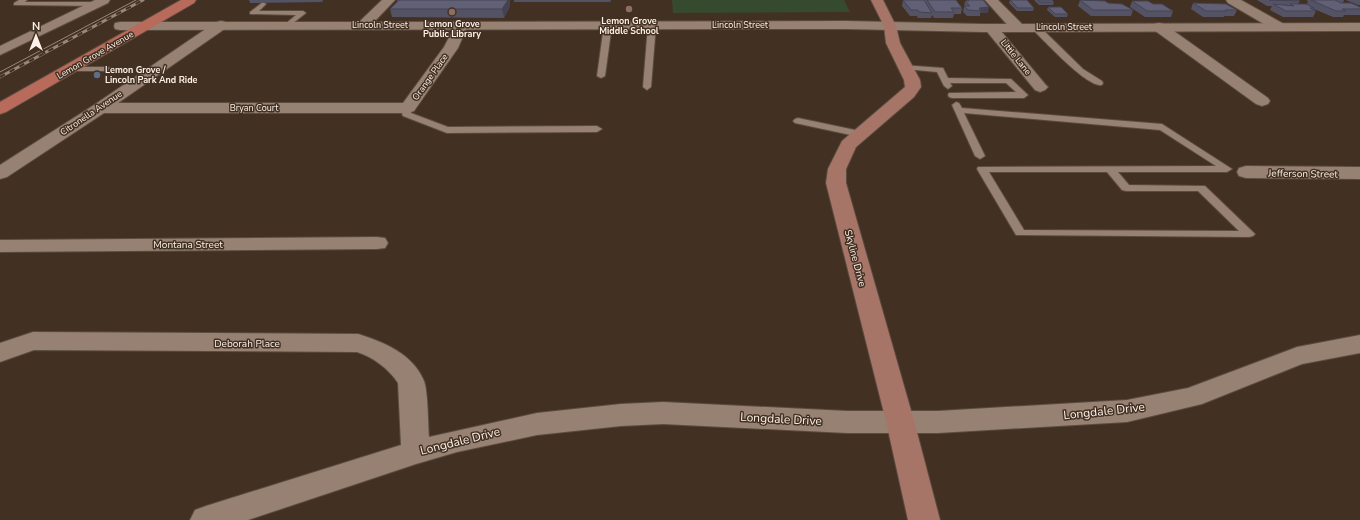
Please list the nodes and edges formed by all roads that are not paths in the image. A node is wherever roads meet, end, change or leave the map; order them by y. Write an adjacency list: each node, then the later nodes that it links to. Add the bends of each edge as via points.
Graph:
1 (24, 0): 7 (lane, via 16,4)
2 (190, 0): 10 (main road, Lemon Grove Avenue)
3 (389, 0): 13 (street)
4 (877, 0): 18 (main road, Skyline Drive)
5 (991, 0): 19 (street)
6 (1232, 0): 22 (street)
7 (100, 2): 25 (street)
8 (160, 3): 17 (main road, Lemon Grove Avenue)
9 (262, 4): 12 (lane, via 252,13 303,13)
10 (148, 25): 11 (street, Lincoln Street); 17 (street, Lincoln Street); 27 (main road, Lemon Grove Avenue)
11 (222, 25): 12 (street, Lincoln Street); 37 (street, Citronella Avenue)
12 (288, 25): 13 (street, Lincoln Street)
13 (363, 25): 14 (street, Lincoln Street)
14 (462, 25): 15 (street, Lincoln Street); 38 (street, Orange Place, via 451,48)
15 (608, 25): 16 (street, Lincoln Street); 29 (lane)
16 (652, 25): 18 (street, Lincoln Street); 33 (lane)
17 (120, 26): 30 (main road, Lemon Grove Avenue)
18 (890, 26): 24 (street, Lincoln Street); 26 (main road, Skyline Drive, via 893,43)
19 (1017, 27): 20 (street, Lincoln Street); 24 (street, Lincoln Street)
20 (1035, 27): 21 (street, Lincoln Street); 32 (lane, via 1080,71)
21 (1159, 27): 22 (street, Lincoln Street); 36 (street)
22 (1279, 27): 23 (street, Lincoln Street)
23 (1360, 27)
24 (991, 28): 34 (street, Little Lane)
25 (0, 52)
26 (905, 67): 31 (lane, via 940,70); 43 (main road, Skyline Drive, via 913,87)
27 (70, 69): 28 (lane); 39 (main road, Lemon Grove Avenue)
28 (108, 69)
29 (601, 76)
30 (27, 78)
31 (945, 80): 35 (lane); 35 (lane, via 1008,81 1024,96)
32 (1099, 83)
33 (647, 87)
34 (1040, 87)
35 (952, 95): 40 (lane)
36 (1262, 101)
37 (100, 108): 38 (street, Bryan Court); 48 (street, Citronella Avenue)
38 (408, 108): 42 (lane, via 406,114 447,130)
39 (0, 109)
40 (959, 110): 44 (lane); 46 (lane, via 1162,127)
41 (798, 121): 43 (lane)
42 (597, 129)
43 (860, 134): 54 (main road, Skyline Drive, via 848,145 838,169 836,183)
44 (980, 156)
45 (1110, 169): 45 (lane, via 982,169 1020,233 1249,234 1200,188 1126,188); 46 (lane)
46 (1227, 169): 47 (lane)
47 (1246, 172): 49 (street, Jefferson Street)
48 (0, 173)
49 (1360, 173)
50 (377, 243): 51 (street, Montana Street)
51 (0, 246)
52 (1360, 344): 54 (street, Longdale Drive, via 1297,356 1192,397 1127,411 938,422)
53 (0, 353): 55 (street, Deborah Place, via 33,341 358,343 392,360 411,382)
54 (900, 421): 55 (street, Longdale Drive, via 848,422 663,413 621,415 524,426); 57 (main road, Skyline Drive)
55 (416, 452): 56 (street, Longdale Drive)
56 (206, 520)
57 (924, 520)

